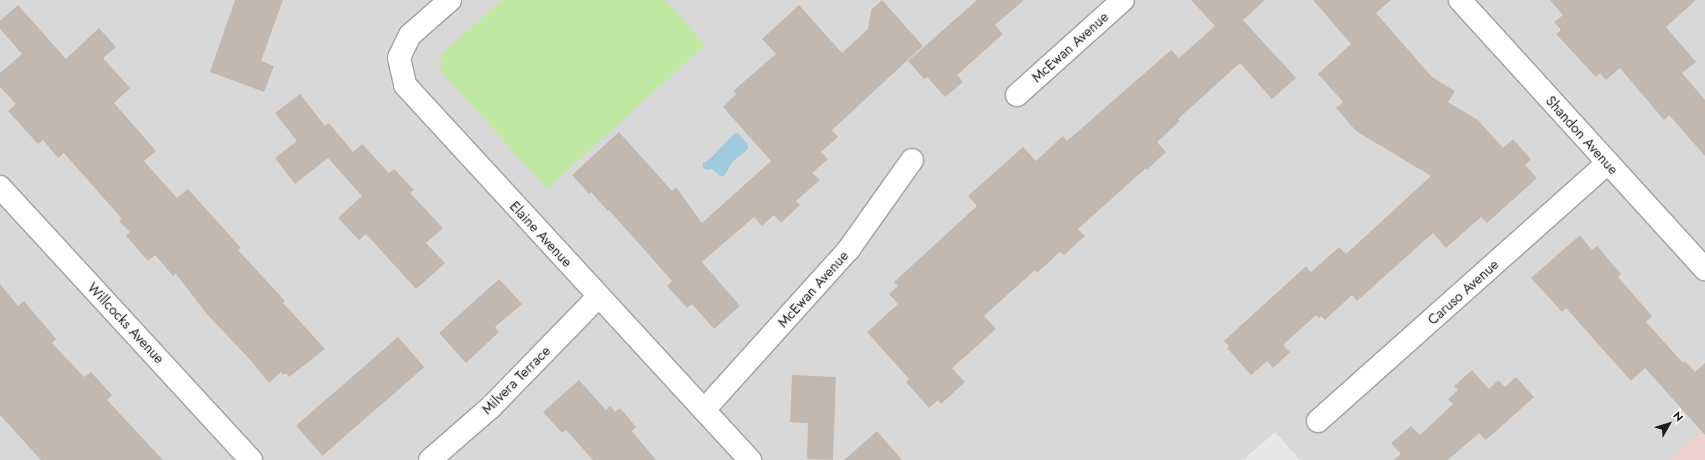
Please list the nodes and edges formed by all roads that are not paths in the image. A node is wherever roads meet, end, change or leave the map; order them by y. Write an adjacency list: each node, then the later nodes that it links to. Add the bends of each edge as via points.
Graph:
1 (450, 0): 9 (street, Elaine Avenue, via 410,36 399,58 405,86)
2 (1123, 0): 4 (street, McEwan Avenue)
3 (1460, 0): 6 (street, Shandon Avenue)
4 (1017, 95)
5 (912, 160): 10 (street, McEwan Avenue, via 849,250)
6 (1608, 163): 8 (street, Shandon Avenue); 11 (street, Caruso Avenue)
7 (0, 187): 12 (street, Willcocks Avenue)
8 (1705, 269)
9 (598, 296): 10 (street, Elaine Avenue); 13 (street, Milvera Terrace, via 492,407)
10 (704, 410): 14 (street, Elaine Avenue)
11 (1318, 421)
12 (251, 460)
13 (430, 460)
14 (750, 460)

